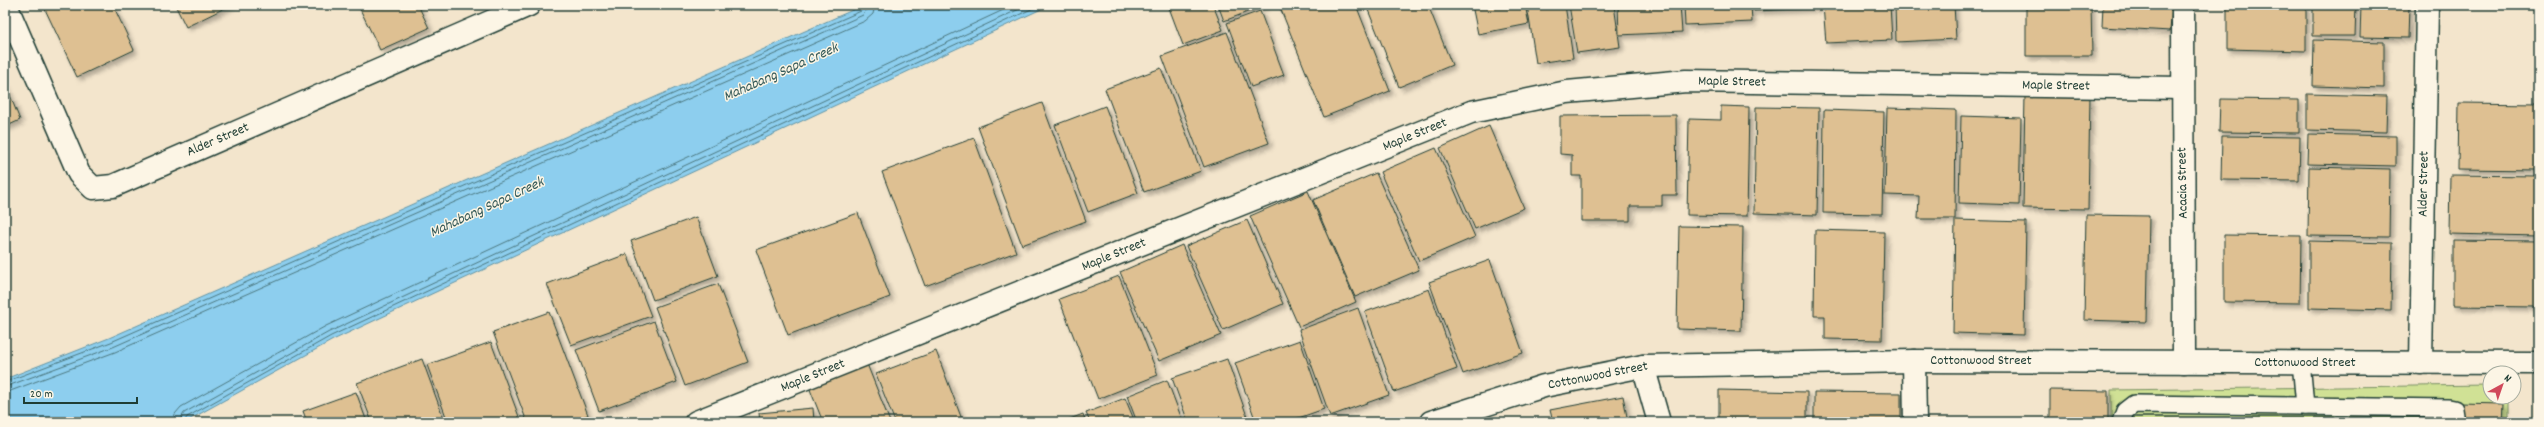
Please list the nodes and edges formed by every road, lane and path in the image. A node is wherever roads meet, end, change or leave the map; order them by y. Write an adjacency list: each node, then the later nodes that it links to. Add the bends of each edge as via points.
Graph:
1 (6, 5): 2 (street, Alder Street, via 78,174 93,188 113,186)
2 (529, 5)
3 (2183, 5): 5 (street, Acacia Street)
4 (2427, 5): 9 (street, Alder Street)
5 (2182, 88): 7 (street, Acacia Street); 13 (street, Maple Street, via 1686,81 1567,92 1471,112)
6 (1914, 361): 7 (street, Cottonwood Street); 11 (street, Cottonwood Street); 17 (street)
7 (2184, 362): 8 (street, Cottonwood Street)
8 (2301, 362): 9 (street, Cottonwood Street); 12 (lane)
9 (2421, 363): 10 (street, Cottonwood Street)
10 (2539, 363)
11 (1643, 366): 15 (street, Cottonwood Street, via 1544,386); 16 (street)
12 (2305, 406): 18 (lane, via 2134,404 2125,411); 19 (lane, via 2449,408 2454,409 2456,413)
13 (731, 416): 14 (street, Maple Street)
14 (696, 422)
15 (1431, 422)
16 (1659, 422)
17 (1915, 422)
18 (2121, 422)
19 (2456, 422)

